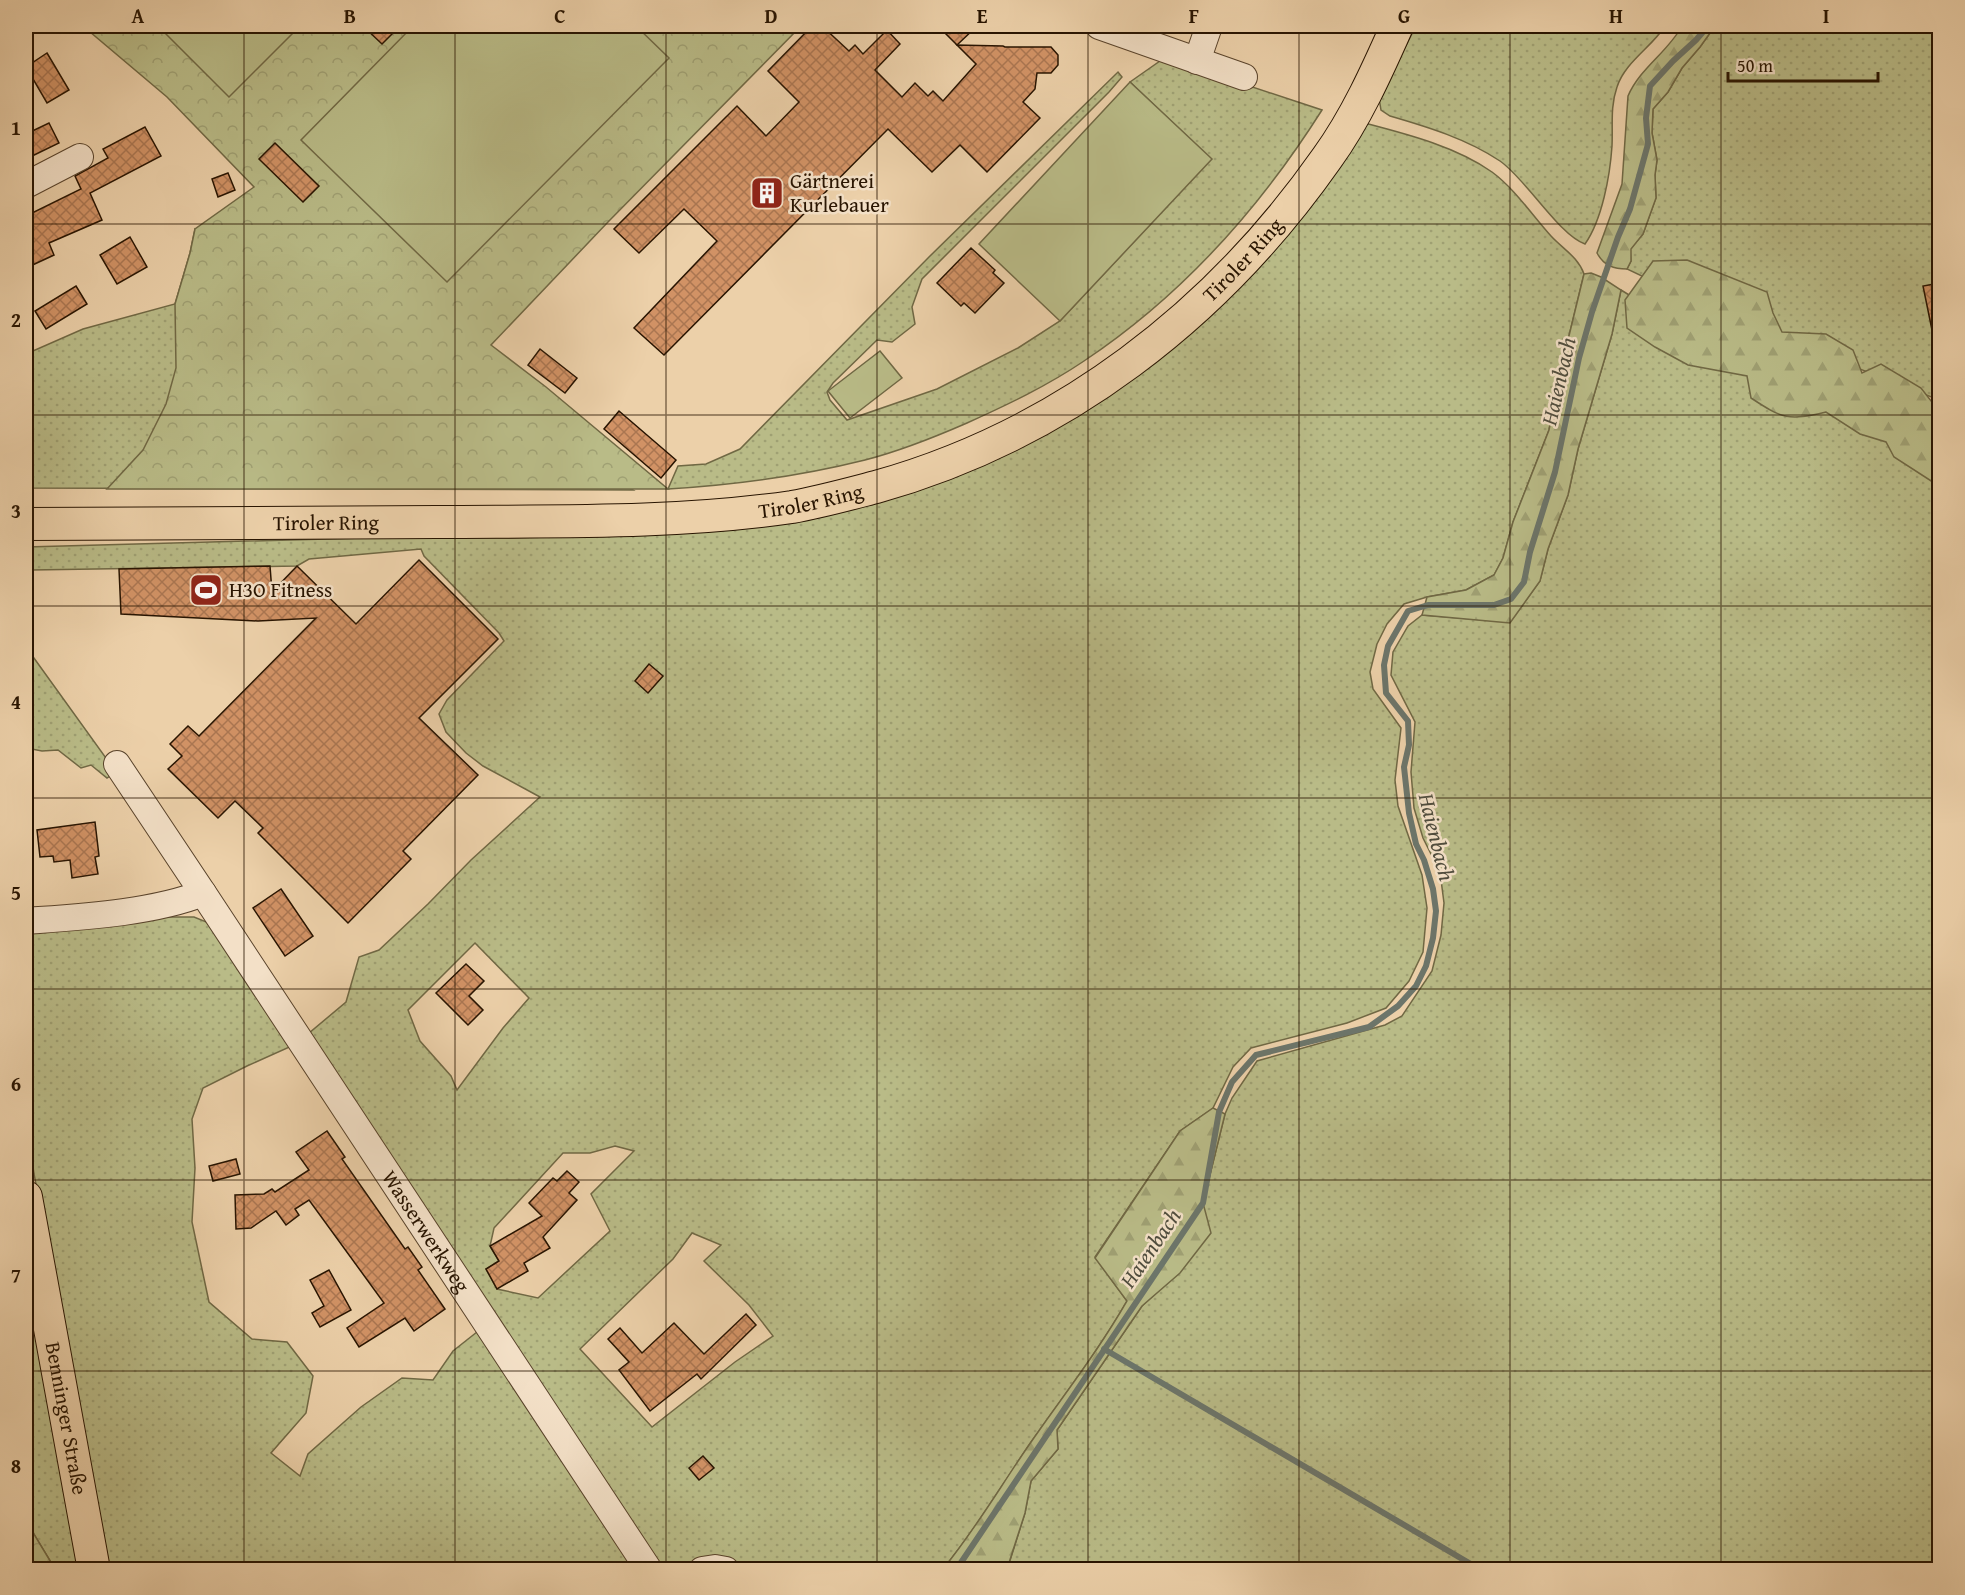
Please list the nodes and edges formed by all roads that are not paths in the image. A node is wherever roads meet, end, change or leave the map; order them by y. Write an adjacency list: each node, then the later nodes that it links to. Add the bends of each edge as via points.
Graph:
1 (1099, 26): 4 (street)
2 (1209, 26): 4 (street)
3 (1397, 26): 8 (main road, Tiroler Ring, via 1329,155 1291,207 1220,287 1147,350 1083,396 986,447 922,474 794,506 640,519)
4 (1197, 61): 5 (street)
5 (1244, 77)
6 (80, 157): 7 (street)
7 (26, 185)
8 (29, 525)
9 (117, 764): 10 (street, Wasserwerkweg)
10 (203, 893): 11 (street, via 150,908); 14 (street, Wasserwerkweg)
11 (26, 921)
12 (26, 1197): 13 (main road, Benninger Straße)
13 (94, 1569)
14 (649, 1569)
15 (702, 1569): 16 (street)
16 (726, 1569)

